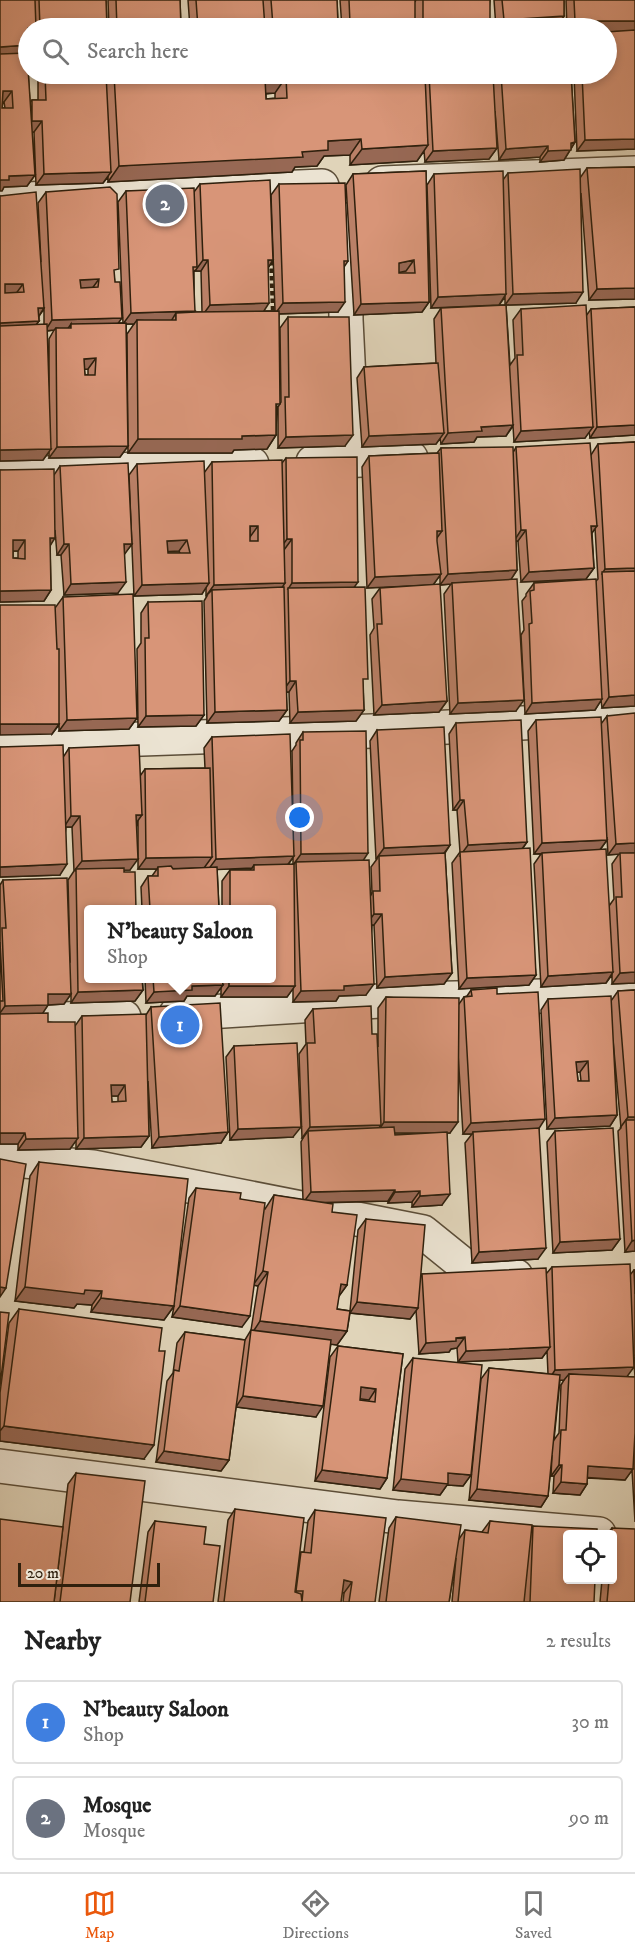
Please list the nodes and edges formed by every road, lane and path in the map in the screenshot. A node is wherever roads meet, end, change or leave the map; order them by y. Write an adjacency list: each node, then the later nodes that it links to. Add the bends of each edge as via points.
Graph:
1 (635, 173): 2 (street)
2 (345, 185): 3 (street); 7 (street)
3 (0, 198)
4 (271, 260): 5 (path)
5 (273, 320)
6 (435, 457): 7 (street)
7 (353, 460): 8 (street)
8 (0, 475)
9 (635, 717): 10 (street)
10 (0, 744)
11 (635, 994): 12 (street, via 412,999)
12 (0, 1021)
13 (0, 1159): 14 (street, via 93,1167 423,1232 480,1278)
14 (552, 1274)
15 (0, 1466): 16 (street, via 398,1517)
16 (563, 1532)

